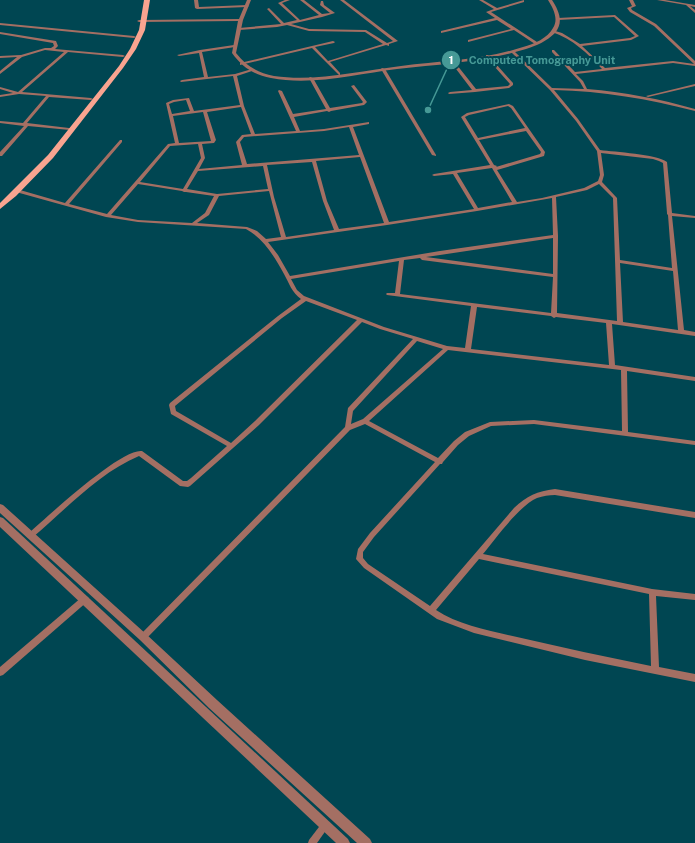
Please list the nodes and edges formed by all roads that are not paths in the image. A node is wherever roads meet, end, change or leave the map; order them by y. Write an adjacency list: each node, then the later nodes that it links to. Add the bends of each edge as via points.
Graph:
1 (142, 0): 24 (main road)
2 (146, 0): 24 (main road)
3 (196, 0): 15 (street, via 197,8)
4 (250, 0): 15 (street)
5 (288, 0): 25 (street, via 280,3)
6 (302, 0): 20 (street)
7 (342, 0): 37 (street, via 396,41)
8 (481, 0): 18 (street)
9 (550, 0): 22 (street)
10 (631, 0): 54 (street, via 634,6 628,8 631,11 655,25)
11 (659, 0): 14 (street)
12 (322, 2): 20 (street, via 322,5 333,13)
13 (523, 2): 18 (street)
14 (686, 5): 16 (street); 19 (street)
15 (247, 6): 23 (street)
16 (695, 6)
17 (268, 9): 27 (street)
18 (496, 9): 21 (street, via 488,12)
19 (695, 12)
20 (322, 16): 25 (street)
21 (496, 19): 29 (street); 31 (street)
22 (558, 19): 30 (street); 38 (street, via 615,16 637,36 631,39)
23 (241, 20): 24 (street); 28 (street)
24 (142, 21): 33 (main road); 111 (main road, via 132,51 108,84 57,150)
25 (300, 21): 27 (street)
26 (0, 24): 33 (street)
27 (286, 24): 28 (street, via 260,29); 37 (street, via 309,30 366,30)
28 (239, 29): 39 (street)
29 (514, 29): 34 (street); 36 (street)
30 (552, 31): 36 (street); 38 (street, via 565,35)
31 (442, 32)
32 (0, 33): 41 (street, via 55,42 56,46)
33 (134, 37): 48 (main road)
34 (469, 41)
35 (333, 42): 40 (street)
36 (536, 43): 45 (street)
37 (388, 45): 52 (street)
38 (580, 45): 57 (street)
39 (234, 46): 43 (street); 53 (street, via 234,53)
40 (313, 48): 52 (street); 53 (street)
41 (52, 49): 42 (street); 47 (street)
42 (67, 51): 48 (street); 72 (street)
43 (200, 51): 46 (street); 62 (street)
44 (553, 51): 59 (street)
45 (513, 52): 49 (street); 68 (street)
46 (178, 55)
47 (21, 56): 50 (street); 58 (street)
48 (123, 56): 77 (main road)
49 (486, 56): 51 (street); 71 (street, via 512,84 505,88)
50 (0, 57)
51 (452, 61): 55 (street); 71 (street)
52 (328, 62): 60 (street)
53 (241, 64): 56 (street)
54 (695, 64): 57 (street, via 672,62)
55 (383, 69): 60 (street); 98 (street)
56 (251, 70): 61 (street); 63 (street, via 280,78)
57 (605, 70): 59 (street)
58 (0, 73)
59 (574, 73): 69 (street)
60 (339, 74): 63 (street)
61 (235, 75): 62 (street); 78 (street)
62 (206, 78): 64 (street)
63 (311, 78): 81 (street)
64 (182, 81)
65 (695, 85): 76 (street)
66 (353, 86): 81 (street, via 365,102)
67 (0, 88): 72 (street)
68 (551, 89): 69 (street); 97 (street)
69 (586, 90): 76 (street)
70 (280, 91): 84 (street)
71 (475, 91): 73 (street)
72 (19, 93): 74 (street); 75 (street)
73 (450, 93)
74 (0, 96)
75 (48, 96): 77 (street); 87 (street)
76 (646, 97): 79 (street)
77 (91, 99): 89 (main road)
78 (242, 106): 80 (street); 92 (street)
79 (695, 110)
80 (205, 111): 82 (street); 95 (street, via 214,140)
81 (329, 111): 84 (street)
82 (192, 112): 83 (street); 83 (street, via 188,99 185,99 167,104)
83 (171, 115): 96 (street)
84 (291, 116): 91 (street)
85 (0, 122): 87 (street)
86 (368, 123): 88 (street)
87 (26, 124): 89 (street); 99 (street)
88 (351, 126): 91 (street); 100 (street)
89 (69, 129): 115 (main road, via 41,161)
90 (528, 129): 93 (street); 93 (street, via 509,105 464,115); 104 (street, via 543,152 542,155)
91 (299, 132): 92 (street)
92 (253, 135): 103 (street, via 244,136 238,142)
93 (478, 139): 104 (street)
94 (121, 141): 117 (street)
95 (200, 144): 96 (street); 105 (street, via 203,158)
96 (177, 145): 109 (street, via 166,148)
97 (599, 151): 108 (street, via 602,175); 120 (street, via 653,158 665,163)
98 (434, 155)
99 (0, 156)
100 (362, 156): 101 (street); 123 (street)
101 (314, 160): 102 (street); 125 (street, via 325,201)
102 (265, 164): 103 (street); 110 (street)
103 (245, 166): 105 (street)
104 (495, 167): 106 (street); 116 (street)
105 (197, 170): 112 (street)
106 (454, 172): 107 (street); 119 (street)
107 (434, 174)
108 (600, 182): 114 (street, via 585,189); 131 (street, via 615,198)
109 (137, 183): 112 (street); 121 (street)
110 (270, 190): 113 (street); 127 (street)
111 (18, 191): 117 (street); 118 (main road)
112 (184, 191): 113 (street)
113 (217, 195): 124 (street, via 214,205 207,214)
114 (554, 196): 116 (street); 126 (street)
115 (0, 200)
116 (515, 203): 119 (street)
117 (66, 204): 121 (street)
118 (0, 206)
119 (477, 210): 123 (street)
120 (669, 214): 122 (street); 132 (street)
121 (108, 216): 124 (street)
122 (695, 217)
123 (387, 224): 125 (street)
124 (192, 225): 128 (street, via 247,228 256,231)
125 (337, 231): 127 (street)
126 (556, 236): 129 (street); 133 (street)
127 (284, 238): 128 (street)
128 (265, 241): 134 (street)
129 (417, 257): 130 (street); 133 (street)
130 (402, 260): 134 (street); 136 (street)
131 (617, 261): 132 (street); 142 (street)
132 (674, 270): 143 (street)
133 (555, 276): 139 (street)
134 (288, 278): 137 (street, via 295,290)
135 (389, 294): 136 (street)
136 (397, 295): 138 (street)
137 (306, 298): 140 (street); 155 (street, via 172,405 173,412)
138 (474, 306): 139 (street); 147 (street)
139 (554, 316): 141 (street)
140 (361, 320): 145 (street); 155 (street)
141 (609, 322): 142 (street); 148 (street)
142 (620, 323): 143 (street)
143 (681, 332): 144 (street)
144 (695, 334)
145 (416, 339): 146 (street); 152 (street, via 350,410)
146 (447, 348): 147 (street); 151 (street)
147 (468, 349): 148 (street)
148 (612, 367): 149 (street)
149 (624, 369): 150 (street); 153 (street)
150 (695, 379)
151 (365, 420): 152 (street); 156 (street)
152 (348, 428): 166 (street)
153 (625, 433): 154 (street); 156 (street, via 534,422 490,424 467,434)
154 (695, 443)
155 (232, 446): 160 (street, via 188,484 182,484 140,453 128,457)
156 (440, 462): 165 (street, via 372,535 360,551 359,558 366,566)
157 (0, 508): 160 (street)
158 (695, 515): 161 (street, via 555,492 540,493 529,498 516,510)
159 (0, 521): 164 (street)
160 (31, 535): 166 (street)
161 (480, 556): 162 (street); 165 (street)
162 (652, 592): 163 (street); 167 (street)
163 (695, 598)
164 (85, 599): 168 (street); 170 (street)
165 (431, 611): 167 (street, via 474,630)
166 (144, 637): 173 (street, via 213,704)
167 (655, 670): 169 (street)
168 (0, 672)
169 (695, 678)
170 (325, 826): 171 (street); 172 (street)
171 (312, 843)
172 (344, 843)
173 (366, 843)

